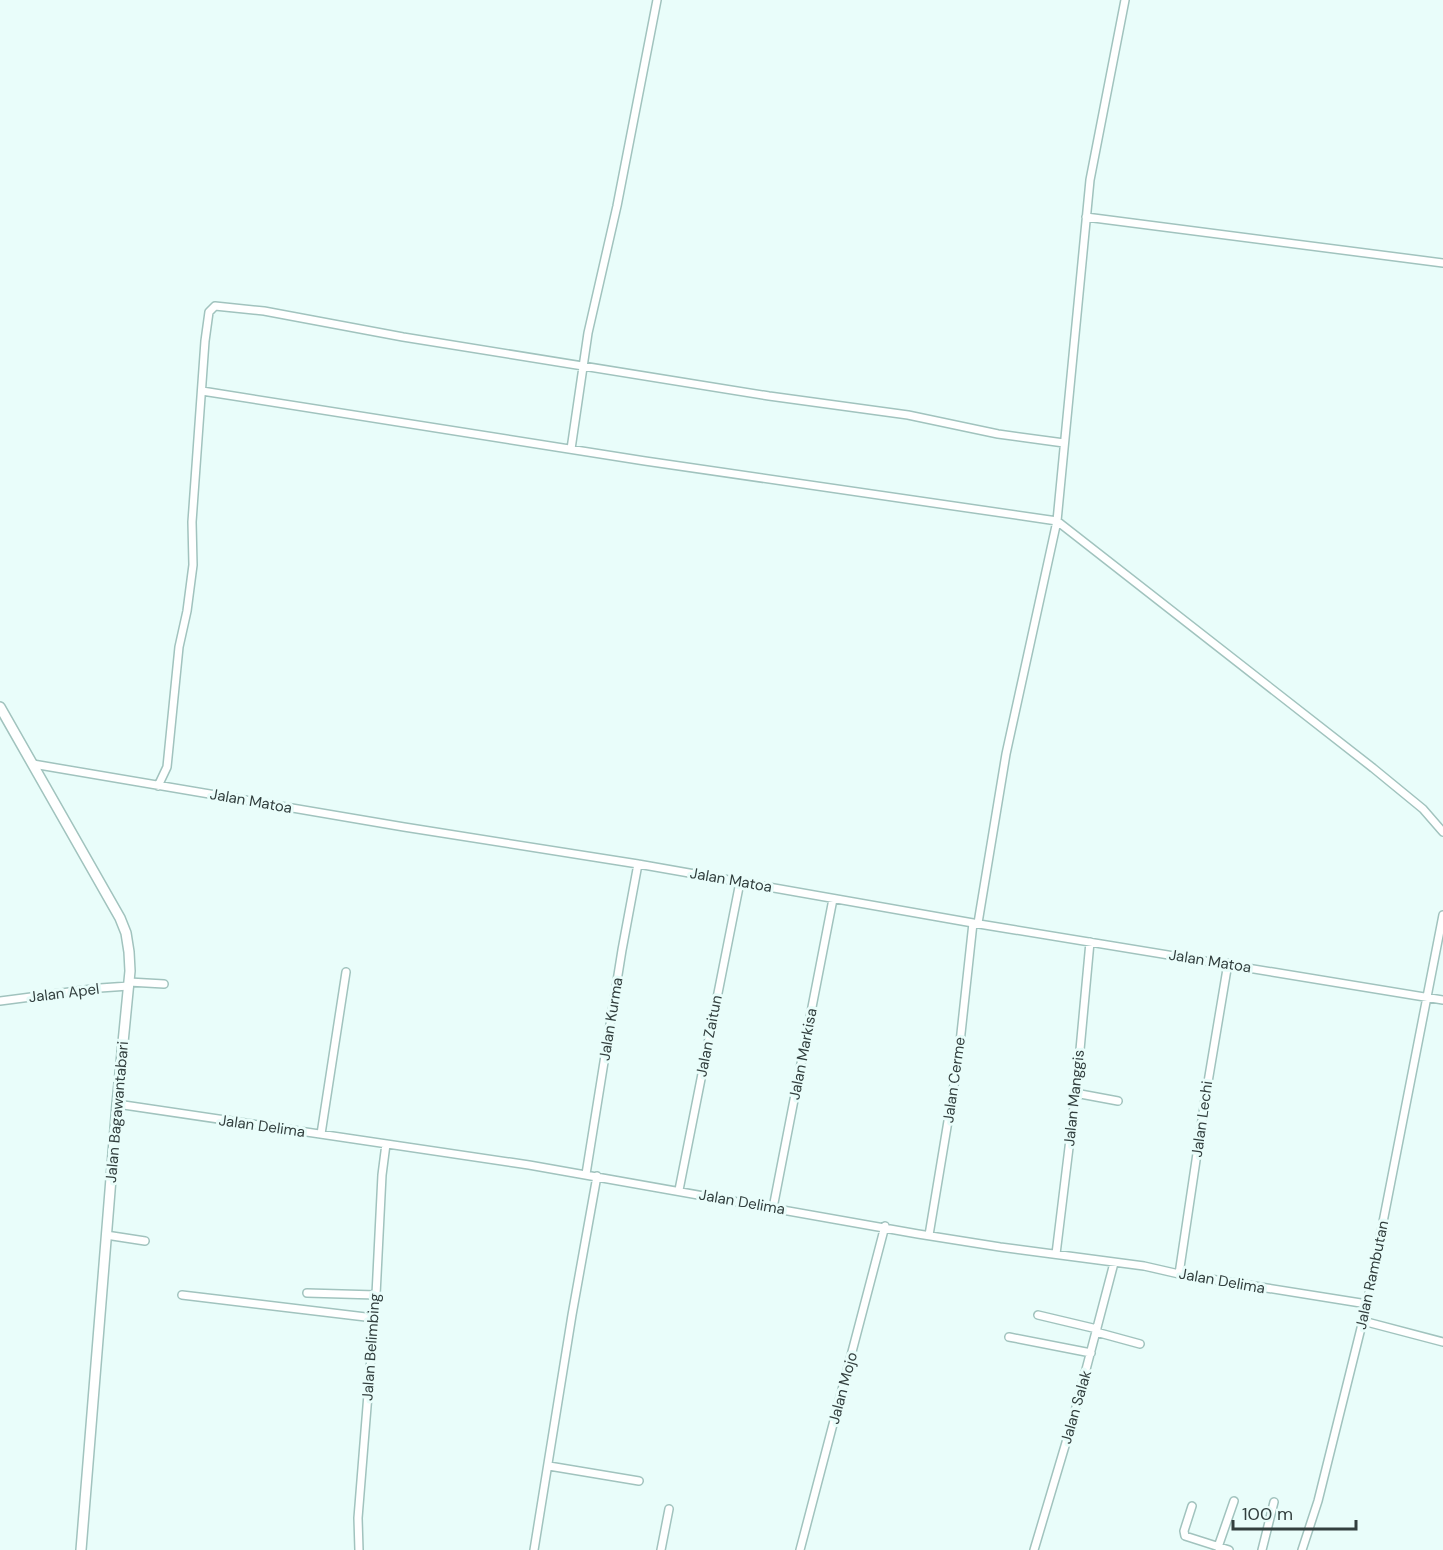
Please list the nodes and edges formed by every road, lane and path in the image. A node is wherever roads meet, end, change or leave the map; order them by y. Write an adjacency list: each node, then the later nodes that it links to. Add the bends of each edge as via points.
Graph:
1 (657, 0): 5 (street)
2 (1125, 0): 3 (street, Jalan Cerme)
3 (1086, 217): 4 (street); 7 (street, Jalan Cerme)
4 (1443, 263)
5 (582, 366): 6 (street, via 215,306 209,312); 7 (street, via 908,415); 8 (street)
6 (202, 391): 8 (street); 12 (street, via 192,522 193,566 179,647 167,767)
7 (1064, 443): 9 (street, Jalan Cerme)
8 (571, 448): 9 (street)
9 (1057, 521): 13 (street, via 1373,768 1423,809); 18 (street, Jalan Cerme, via 1006,754)
10 (0, 707): 11 (street, Jalan Bagawantabari)
11 (33, 764): 12 (street, Jalan Matoa); 22 (street, Jalan Bagawantabari, via 120,918 129,952)
12 (158, 786): 14 (street, Jalan Matoa)
13 (1443, 832)
14 (638, 864): 15 (street, Jalan Matoa); 32 (street, Jalan Kurma)
15 (740, 882): 16 (street, Jalan Matoa); 34 (street, Jalan Zaitun)
16 (833, 899): 18 (street, Jalan Matoa); 35 (street, Jalan Markisa)
17 (1443, 915): 24 (street, Jalan Rambutan)
18 (976, 923): 19 (street, Jalan Matoa); 38 (street, Jalan Cerme)
19 (1090, 942): 20 (street, Jalan Matoa); 27 (street, Jalan Manggis)
20 (1228, 963): 24 (street, Jalan Matoa); 42 (street, Jalan Lechi)
21 (346, 972): 30 (street)
22 (129, 984): 23 (street, Jalan Apel); 26 (street, Jalan Apel); 29 (street, Jalan Bagawantabari)
23 (164, 984)
24 (1428, 996): 25 (street, Jalan Matoa); 46 (street, Jalan Rambutan)
25 (1443, 999)
26 (0, 1002)
27 (1075, 1093): 28 (street); 40 (street, Jalan Manggis)
28 (1118, 1101)
29 (117, 1104): 30 (street, Jalan Delima); 37 (street, Jalan Bagawantabari)
30 (321, 1134): 31 (street, Jalan Delima)
31 (386, 1144): 32 (street, Jalan Delima); 45 (street, Jalan Belimbing)
32 (586, 1174): 33 (street, Jalan Delima)
33 (597, 1176): 34 (street, Jalan Delima); 55 (street)
34 (679, 1190): 35 (street, Jalan Delima)
35 (773, 1208): 36 (street, Jalan Delima)
36 (885, 1227): 38 (street, Jalan Delima); 66 (street, Jalan Mojo)
37 (106, 1235): 39 (street); 62 (street, Jalan Bagawantabari)
38 (929, 1235): 40 (street, Jalan Delima)
39 (145, 1241)
40 (1056, 1254): 41 (street, Jalan Delima)
41 (1114, 1263): 42 (street, Jalan Delima); 50 (street, Jalan Salak)
42 (1179, 1274): 46 (street, Jalan Delima)
43 (307, 1293): 45 (street)
44 (182, 1295): 48 (street)
45 (376, 1295): 48 (street, Jalan Belimbing)
46 (1367, 1304): 49 (street, Jalan Rambutan)
47 (1038, 1315): 50 (street)
48 (374, 1318): 63 (street, Jalan Belimbing, via 358,1518)
49 (1363, 1321): 52 (street); 70 (street, Jalan Rambutan)
50 (1097, 1330): 53 (street); 54 (street, Jalan Salak)
51 (1009, 1337): 54 (street)
52 (1443, 1342)
53 (1140, 1344)
54 (1090, 1353): 67 (street, Jalan Salak)
55 (549, 1466): 56 (street); 64 (street)
56 (639, 1481)
57 (1234, 1501): 61 (street)
58 (1274, 1502): 69 (street)
59 (1192, 1506): 61 (street, via 1185,1536)
60 (669, 1509): 65 (street)
61 (1218, 1547): 68 (street)
62 (81, 1550)
63 (359, 1550)
64 (534, 1550)
65 (661, 1550)
66 (800, 1550)
67 (1034, 1550)
68 (1229, 1550)
69 (1262, 1550)
70 (1302, 1550)

